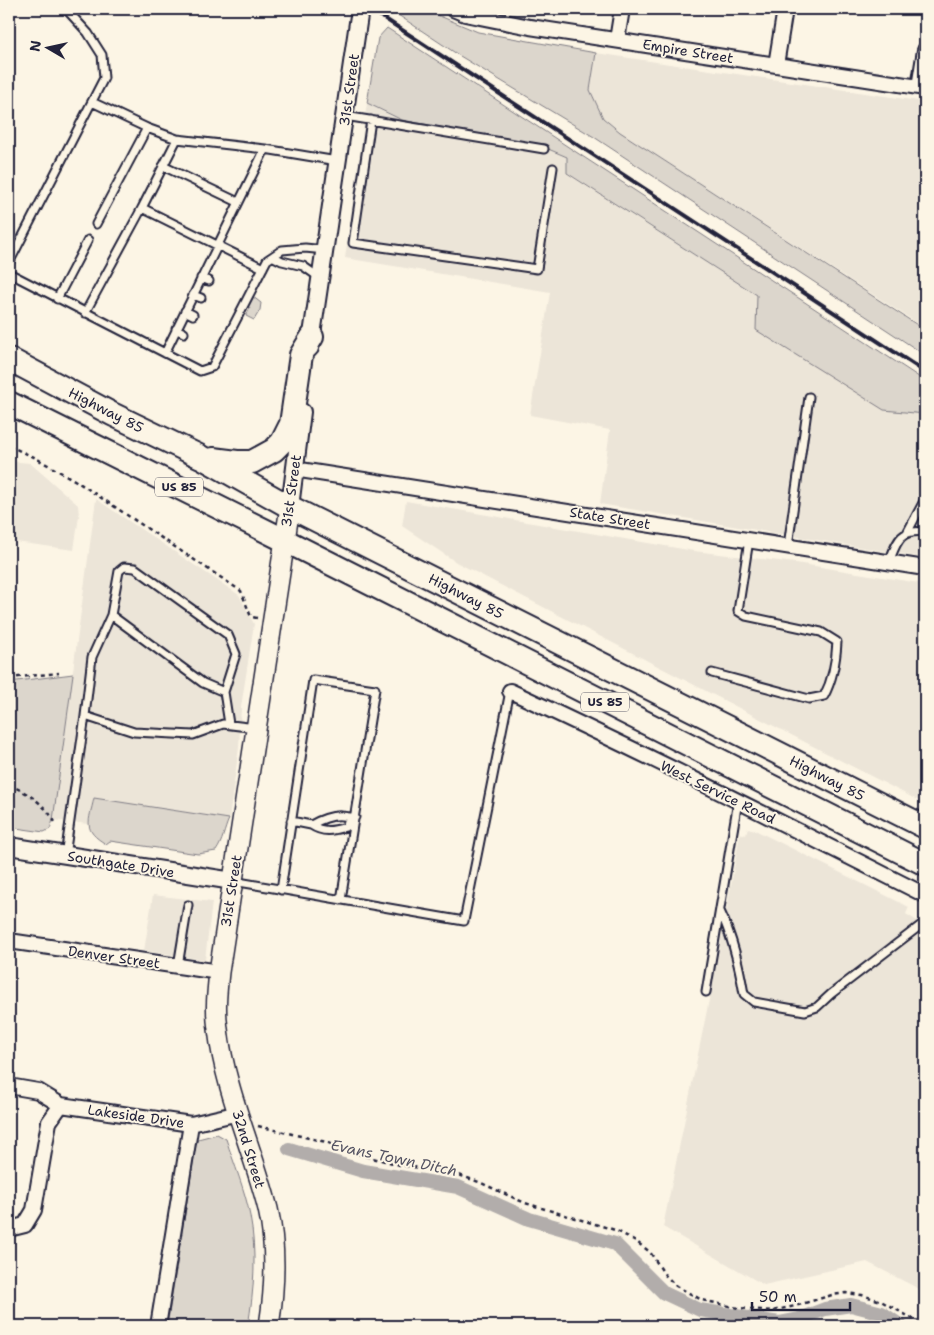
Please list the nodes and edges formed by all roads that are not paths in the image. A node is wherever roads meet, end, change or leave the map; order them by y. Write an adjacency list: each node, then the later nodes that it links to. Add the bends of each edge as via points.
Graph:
1 (66, 9): 10 (lane, via 88,33 102,56 104,78)
2 (360, 9): 11 (street, 31st Street)
3 (453, 9): 6 (street, Empire Street, via 489,20)
4 (622, 9): 6 (street)
5 (785, 9): 8 (street)
6 (618, 40): 8 (street, Empire Street)
7 (925, 50): 9 (street)
8 (776, 65): 9 (street, Empire Street)
9 (922, 88)
10 (92, 102): 13 (lane); 27 (lane)
11 (345, 116): 12 (lane); 17 (street, 31st Street)
12 (371, 120): 15 (lane); 19 (lane, via 353,243 537,269)
13 (147, 128): 14 (lane); 22 (lane)
14 (177, 139): 16 (lane); 18 (lane)
15 (544, 148)
16 (265, 149): 17 (lane); 20 (lane)
17 (339, 162): 25 (street, 31st Street)
18 (164, 166): 20 (lane); 21 (lane)
19 (553, 168)
20 (238, 202): 24 (lane)
21 (142, 208): 24 (lane); 39 (lane)
22 (96, 224)
23 (88, 240): 36 (lane)
24 (218, 246): 28 (lane); 30 (lane)
25 (325, 250): 26 (lane, via 293,248 282,250); 31 (street, 31st Street)
26 (274, 257): 28 (lane, via 267,260); 31 (lane, via 304,266)
27 (9, 263)
28 (263, 268): 37 (lane)
29 (9, 274): 36 (lane)
30 (201, 278): 32 (lane); 33 (lane)
31 (322, 279): 43 (street, 31st Street)
32 (209, 282)
33 (193, 295): 35 (lane); 38 (lane)
34 (240, 297): 37 (lane)
35 (201, 298)
36 (57, 299): 39 (lane)
37 (247, 300): 44 (lane, via 235,315 212,367 200,370)
38 (185, 311): 40 (lane); 41 (lane)
39 (85, 313): 44 (lane)
40 (193, 314)
41 (176, 329): 42 (lane); 44 (lane)
42 (184, 333)
43 (312, 337): 48 (highway, via 301,355 291,424 282,442 252,462); 49 (street, 31st Street)
44 (165, 353)
45 (9, 359): 48 (highway, Highway 85 / US 85)
46 (809, 397): 56 (lane)
47 (9, 403): 54 (highway, US 85)
48 (201, 457): 51 (highway, Highway 85 / US 85)
49 (294, 469): 51 (street, 31st Street); 55 (street, State Street)
50 (925, 499): 53 (lane)
51 (290, 507): 54 (main road, 31st Street); 70 (highway, Highway 85 / US 85)
52 (925, 532): 53 (lane)
53 (907, 533): 57 (lane, via 897,542)
54 (284, 540): 65 (main road, 31st Street); 73 (highway, US 85)
55 (749, 540): 56 (street, State Street); 60 (lane, via 738,611 746,616 821,632 837,642 836,664 824,696 808,699)
56 (788, 546): 57 (street, State Street)
57 (889, 562): 58 (street, State Street)
58 (925, 568)
59 (111, 615): 62 (lane, via 203,683); 62 (lane, via 119,571 124,567 135,568 228,635 236,654); 63 (lane, via 92,657)
60 (712, 672)
61 (510, 691): 66 (street, West Service Road); 77 (lane, via 464,921)
62 (224, 692): 64 (lane)
63 (85, 716): 64 (lane, via 134,732 193,735); 72 (lane)
64 (229, 724): 65 (lane)
65 (256, 728): 74 (main road, 31st Street)
66 (738, 801): 76 (street, West Service Road); 79 (lane)
67 (352, 817): 68 (lane, via 375,689 313,680); 69 (lane, via 319,820); 69 (lane, via 346,827 335,830 321,831); 77 (lane)
68 (291, 821): 69 (lane); 75 (lane)
69 (311, 825)
70 (925, 827)
71 (9, 846): 72 (street, Southgate Drive)
72 (65, 856): 74 (street, Southgate Drive)
73 (925, 864)
74 (233, 881): 75 (lane); 83 (main road, 31st Street)
75 (281, 890): 77 (lane)
76 (925, 896)
77 (341, 900)
78 (188, 905): 82 (lane)
79 (720, 911): 80 (lane, via 740,965 744,994 754,1002 805,1012 817,1007); 84 (lane)
80 (925, 922)
81 (9, 941): 82 (street, Denver Street)
82 (178, 966): 83 (street, Denver Street)
83 (219, 972): 87 (main road, 32nd Street, via 217,1000 221,1054)
84 (706, 992)
85 (9, 1086): 86 (street, via 38,1091)
86 (61, 1105): 88 (street, Lakeside Drive); 89 (street, via 49,1122 34,1210 25,1225)
87 (241, 1120): 88 (street, Lakeside Drive); 91 (main road, 32nd Street, via 268,1210 272,1239 275,1270)
88 (191, 1124): 90 (street)
89 (9, 1229)
90 (158, 1326)
91 (269, 1326)

